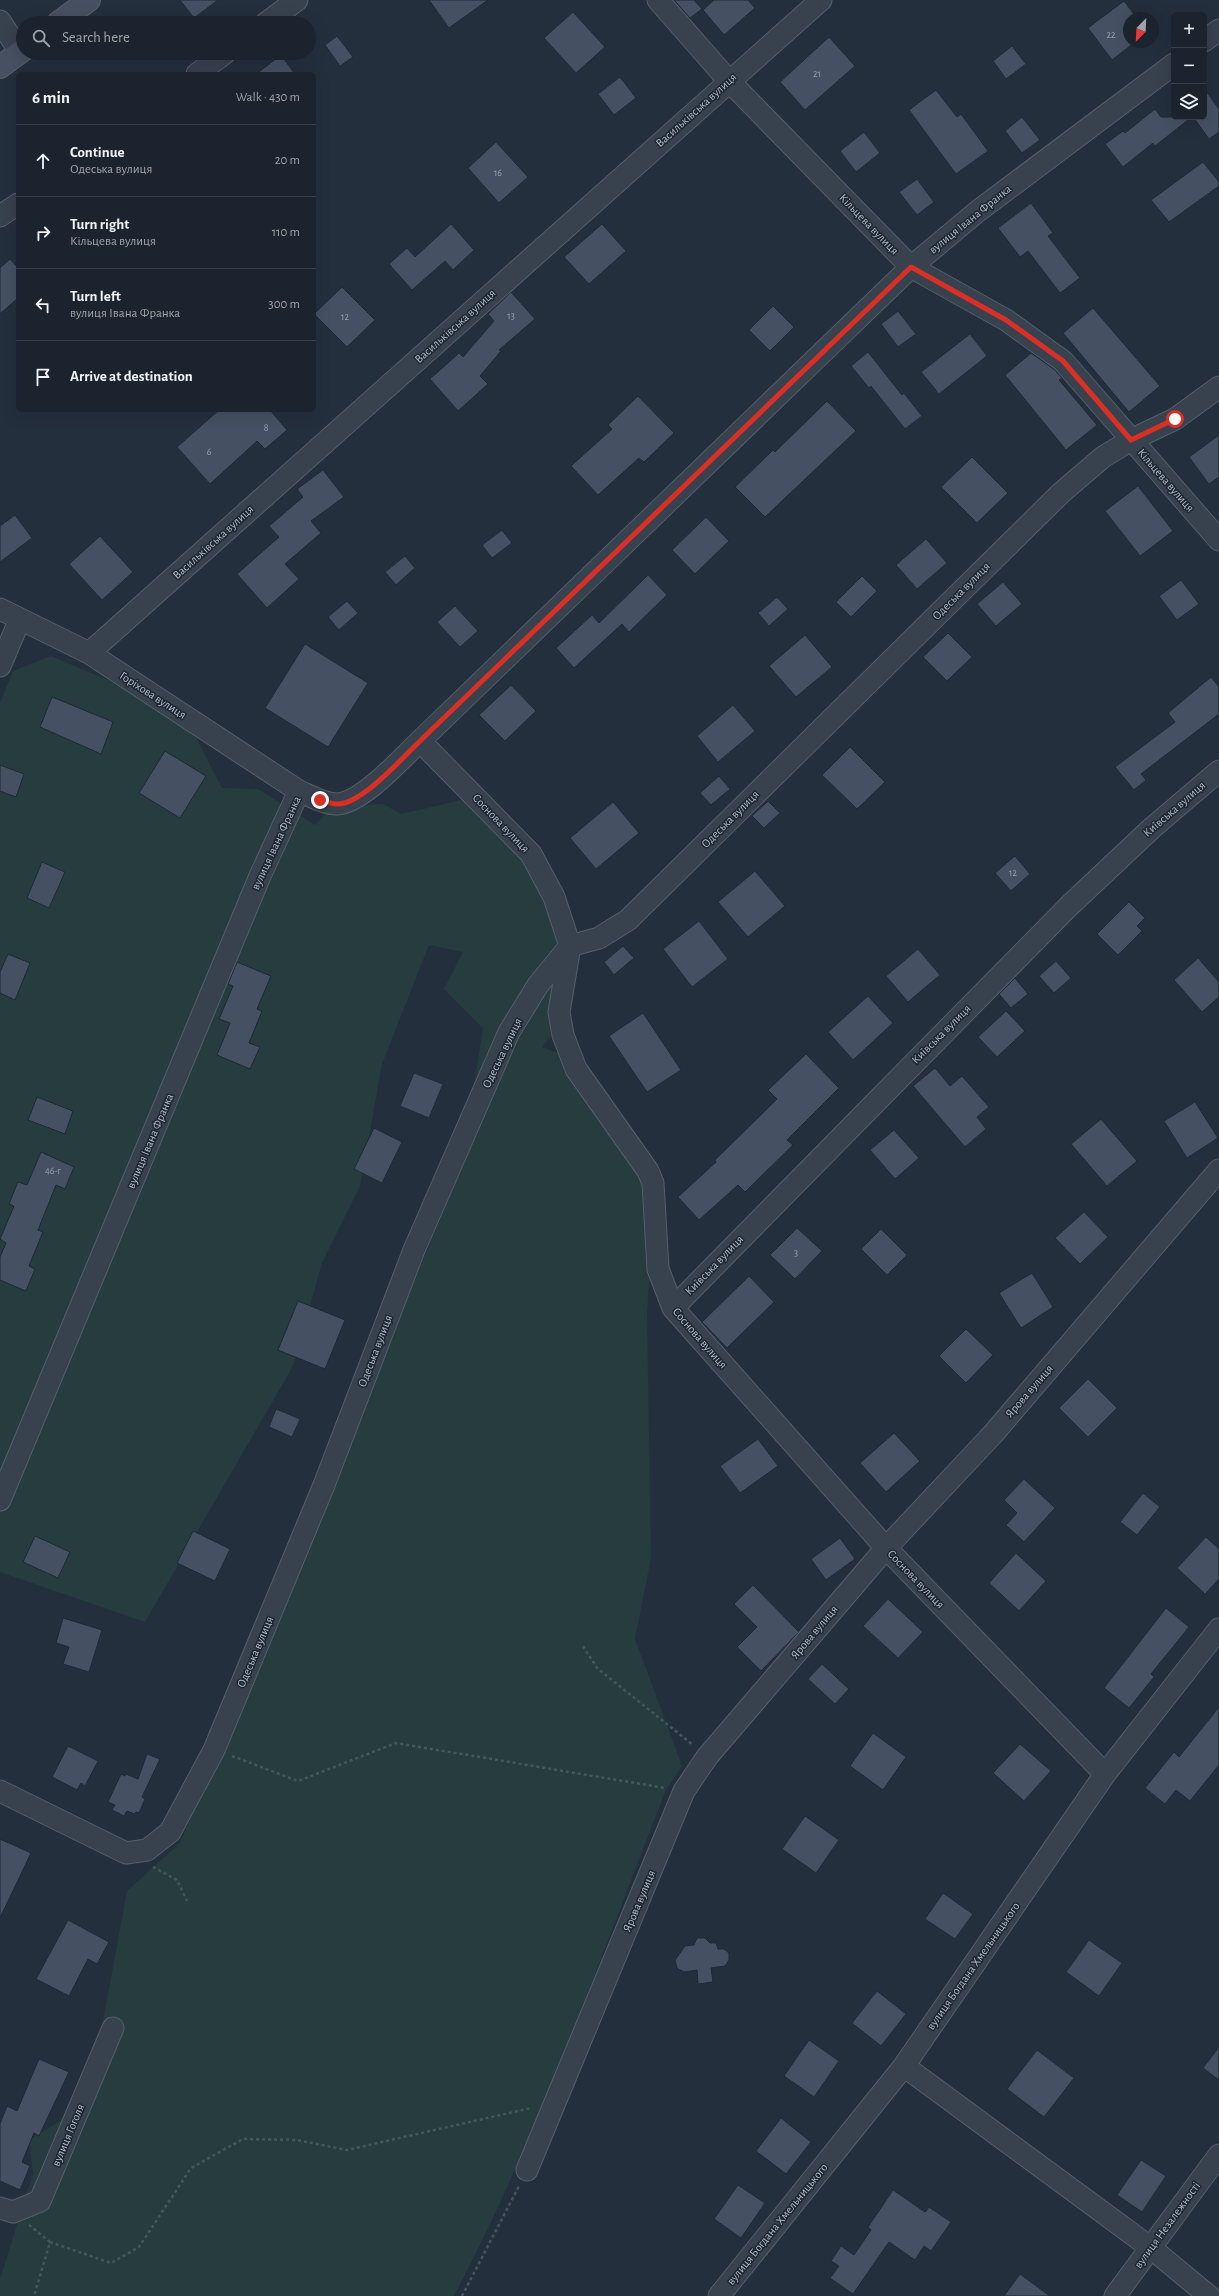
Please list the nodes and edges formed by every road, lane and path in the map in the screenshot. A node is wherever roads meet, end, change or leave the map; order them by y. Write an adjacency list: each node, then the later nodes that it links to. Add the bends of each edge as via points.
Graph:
1 (89, 0): 5 (street)
2 (297, 0): 6 (street)
3 (658, 0): 16 (street, Кільцева вулиця)
4 (821, 0): 16 (street, Васильківська вулиця)
5 (67, 16)
6 (275, 16)
7 (0, 21): 10 (street)
8 (1219, 30): 9 (street)
9 (1207, 39)
10 (16, 44)
11 (16, 55): 14 (street)
12 (216, 60): 15 (street)
13 (1171, 66): 19 (street, вулиця Івана Франка, via 978,211)
14 (0, 67)
15 (200, 72)
16 (729, 81): 19 (street, Кільцева вулиця); 25 (street, Васильківська вулиця)
17 (16, 205): 18 (street)
18 (0, 216)
19 (911, 267): 21 (street, Кільцева вулиця, via 1006,320 1063,361); 27 (street, вулиця Івана Франка)
20 (1219, 387): 21 (street, Одеська вулиця, via 1175,419)
21 (1131, 440): 22 (street, Кільцева вулиця); 30 (street, Одеська вулиця, via 1103,457 1061,493 628,920 599,938)
22 (1219, 540)
23 (0, 609): 24 (street, Горіхова вулиця)
24 (20, 619): 25 (street, Горіхова вулиця); 26 (street)
25 (89, 653): 29 (street, Горіхова вулиця)
26 (0, 666)
27 (420, 741): 29 (street, вулиця Івана Франка, via 352,800 338,804); 30 (street, Соснова вулиця, via 531,854 554,897)
28 (1219, 771): 32 (street, Київська вулиця, via 1152,828 1069,906)
29 (299, 791): 33 (street, вулиця Івана Франка, via 260,876)
30 (570, 946): 32 (street, Соснова вулиця, via 559,1012 563,1035 576,1069 648,1170 653,1183 658,1269); 37 (street, Одеська вулиця, via 538,985 506,1039 414,1250 324,1485)
31 (1219, 1170): 34 (street, Ярова вулиця, via 992,1434)
32 (673, 1308): 34 (street, Соснова вулиця)
33 (0, 1500)
34 (886, 1548): 38 (street, Ярова вулиця); 39 (street, Соснова вулиця)
35 (1219, 1630): 39 (street, вулиця Богдана Хмельницького)
36 (583, 1646): 38 (path, via 597,1668)
37 (214, 1750): 41 (path, via 298,1781 396,1743); 42 (street, Одеська вулиця, via 170,1832 147,1850)
38 (708, 1757): 41 (street, Ярова вулиця)
39 (1105, 1774): 45 (street, вулиця Богдана Хмельницького)
40 (0, 1791): 42 (street)
41 (684, 1791): 46 (street, Ярова вулиця)
42 (126, 1853): 43 (path, via 177,1880)
43 (187, 1900)
44 (113, 2028): 49 (street, вулиця Гоголя, via 40,2201)
45 (904, 2066): 51 (street); 54 (street, вулиця Богдана Хмельницького)
46 (556, 2102): 48 (street, Ярова вулиця); 50 (path, via 348,2150 297,2140 243,2139 190,2168 139,2247 111,2263)
47 (1219, 2155): 51 (street, вулиця Незалежності)
48 (528, 2170): 53 (path)
49 (7, 2210): 50 (path)
50 (50, 2242): 52 (path)
51 (1151, 2248): 55 (street, вулиця Незалежності); 56 (street)
52 (34, 2296)
53 (462, 2296)
54 (719, 2296)
55 (1115, 2296)
56 (1209, 2296)

